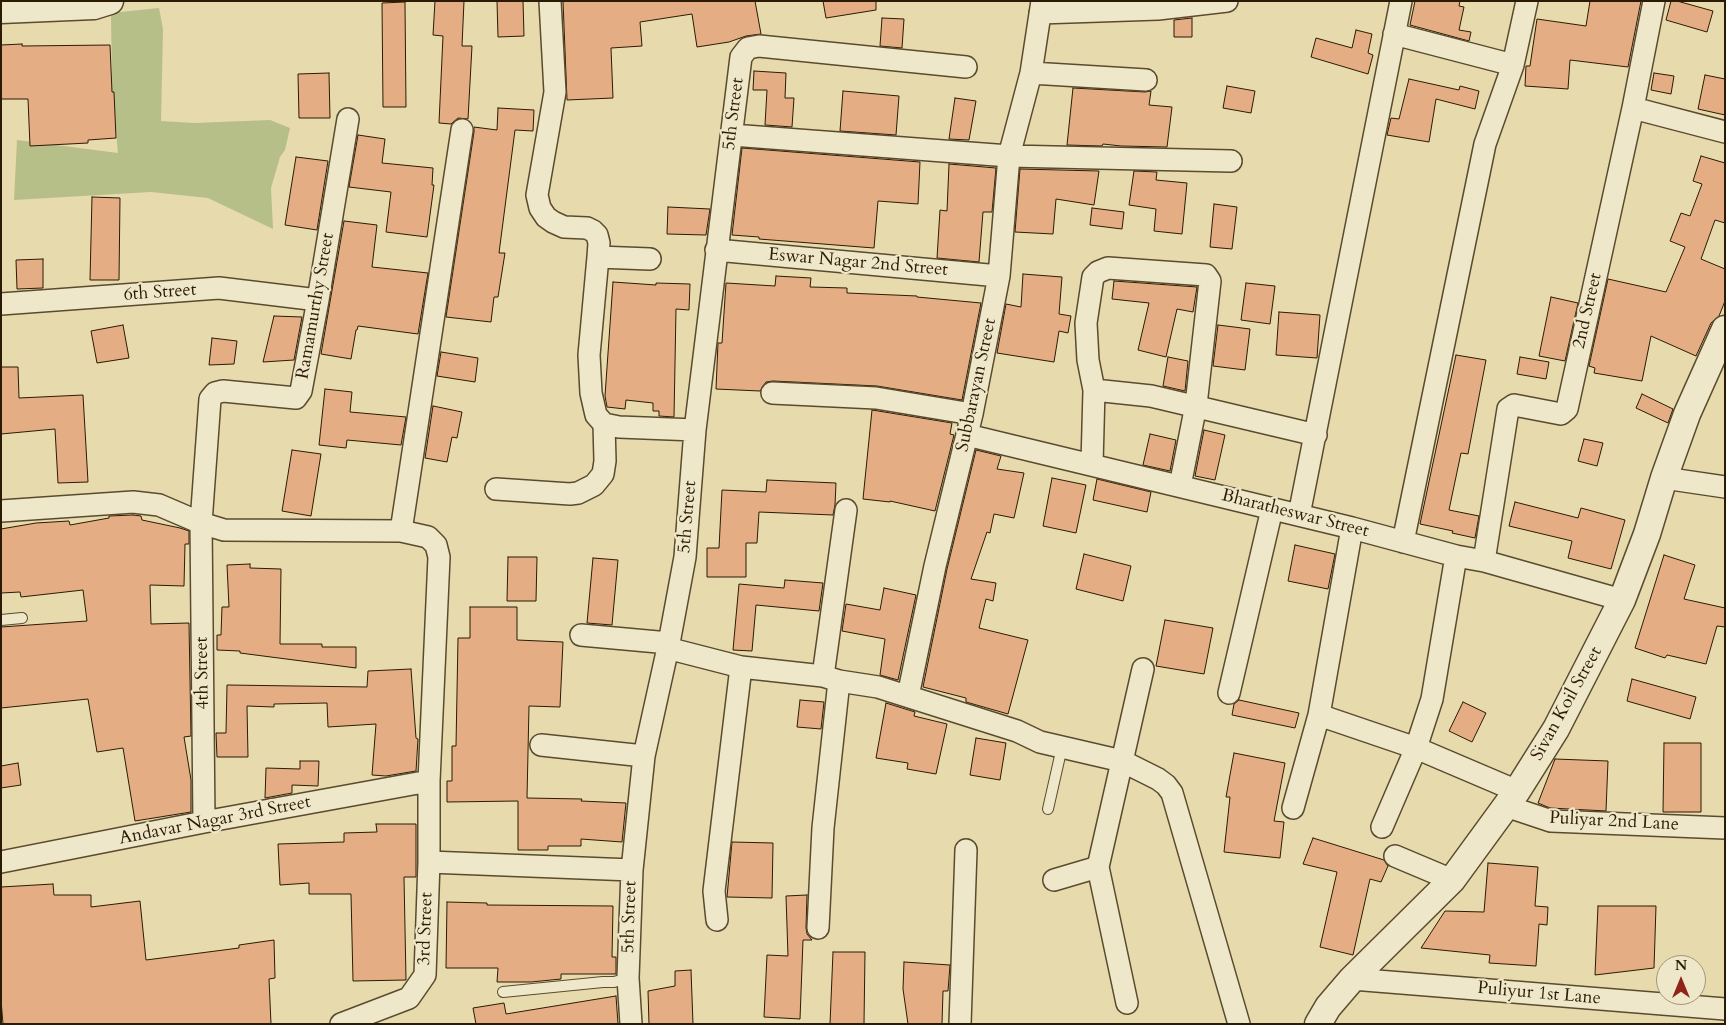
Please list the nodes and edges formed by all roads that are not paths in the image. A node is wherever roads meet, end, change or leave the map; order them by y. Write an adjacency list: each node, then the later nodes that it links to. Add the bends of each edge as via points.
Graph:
1 (110, 1): 7 (street, via 94,6)
2 (550, 1): 23 (street, via 555,92 537,196 540,208 553,222 564,227 587,228 597,235)
3 (1227, 1): 8 (street, via 1158,9)
4 (1401, 1): 10 (street)
5 (1527, 1): 11 (street)
6 (1654, 1): 15 (street, 2nd Street)
7 (29, 5): 9 (street)
8 (1041, 7): 13 (street, Subbarayan Street)
9 (1, 10)
10 (1394, 34): 11 (street); 36 (street)
11 (1513, 65): 49 (street, via 1485,144)
12 (966, 67): 19 (street, 5th Street, via 759,46 748,48 741,57)
13 (1031, 73): 14 (street); 20 (street, Subbarayan Street)
14 (1146, 80)
15 (1633, 108): 18 (street); 51 (street, 2nd Street, via 1567,409 1561,414 1514,405 1508,409)
16 (348, 119): 26 (street, Ramamurthy Street)
17 (462, 130): 48 (street)
18 (1725, 132)
19 (732, 135): 20 (street); 22 (street, 5th Street)
20 (1009, 156): 21 (street); 25 (street, Subbarayan Street)
21 (1231, 160)
22 (716, 250): 25 (street, Eswar Nagar 2nd Street); 34 (street, 5th Street)
23 (598, 258): 24 (street); 33 (street, via 589,355 591,393 596,414)
24 (650, 259)
25 (999, 276): 32 (street, Subbarayan Street)
26 (318, 300): 27 (street, 6th Street, via 220,288); 46 (street, Ramamurthy Street, via 301,392 296,398 223,390 210,399)
27 (1, 304)
28 (1725, 329): 38 (street, Sivan Koil Street, via 1686,414)
29 (1094, 390): 31 (street); 31 (street, via 1086,323 1093,277 1108,268 1206,275 1210,281); 37 (street)
30 (772, 393): 32 (street, via 876,398)
31 (1196, 405): 36 (street); 39 (street)
32 (972, 414): 35 (street, Subbarayan Street)
33 (604, 424): 34 (street); 41 (street, via 604,474 594,485 570,494)
34 (695, 430): 56 (street, 5th Street, via 685,557)
35 (967, 435): 37 (street, Bharatheswar Street); 61 (street, Subbarayan Street)
36 (1316, 435): 45 (street)
37 (1092, 464): 39 (street, Bharatheswar Street)
38 (1664, 478): 40 (street); 52 (street, Sivan Koil Street)
39 (1180, 486): 42 (street, Bharatheswar Street)
40 (1725, 487)
41 (496, 489)
42 (1272, 509): 45 (street, Bharatheswar Street); 60 (street)
43 (846, 510): 59 (street)
44 (1, 511): 46 (street, via 133,502 159,505)
45 (1300, 515): 47 (street, Bharatheswar Street)
46 (201, 523): 48 (street, via 224,530); 72 (street, 4th Street)
47 (1352, 528): 49 (street, Bharatheswar Street); 62 (street)
48 (401, 531): 68 (street, 3rd Street, via 428,537 436,545 438,557)
49 (1403, 542): 50 (street, Bharatheswar Street)
50 (1456, 556): 51 (street, Bharatheswar Street); 65 (street, via 1432,699)
51 (1484, 561): 52 (street, Bharatheswar Street)
52 (1622, 600): 69 (street, Sivan Koil Street, via 1556,729)
53 (22, 618): 54 (lane)
54 (1, 620)
55 (581, 635): 56 (street)
56 (668, 645): 57 (street); 66 (street, 5th Street)
57 (741, 667): 59 (street); 83 (street, via 714,891)
58 (1143, 669): 67 (street)
59 (831, 678): 61 (street); 84 (street)
60 (1230, 693)
61 (908, 696): 64 (street)
62 (1319, 715): 65 (street, Puliyar 2nd Lane); 70 (street)
63 (541, 746): 66 (street)
64 (1062, 747): 67 (street); 71 (lane)
65 (1416, 748): 69 (street, Puliyar 2nd Lane); 73 (street)
66 (644, 756): 80 (street, 5th Street)
67 (1122, 761): 79 (street); 93 (street, via 1158,779 1172,793)
68 (429, 781): 72 (street, Andavar Nagar 3rd Street); 78 (street, 3rd Street)
69 (1511, 798): 74 (street, Puliyar 2nd Lane, via 1551,821); 82 (street, Sivan Koil Street)
70 (1293, 808)
71 (1048, 809)
72 (204, 822): 77 (street, Andavar Nagar 3rd Street)
73 (1382, 827)
74 (1725, 828)
75 (966, 850): 92 (street)
76 (1395, 856): 82 (street)
77 (1, 862)
78 (429, 862): 80 (street); 90 (street, 3rd Street, via 425,975 409,998)
79 (1098, 867): 81 (street); 88 (street)
80 (632, 870): 85 (street, 5th Street)
81 (1054, 880)
82 (1452, 880): 86 (street, Sivan Koil Street)
83 (717, 920)
84 (818, 928)
85 (628, 978): 87 (lane); 91 (street, 5th Street)
86 (1352, 979): 89 (street, Puliyur 1st Lane); 94 (street, Sivan Koil Street)
87 (503, 992)
88 (1127, 1003)
89 (1725, 1009)
90 (341, 1024)
91 (631, 1024)
92 (960, 1024)
93 (1239, 1024)
94 (1318, 1024)

